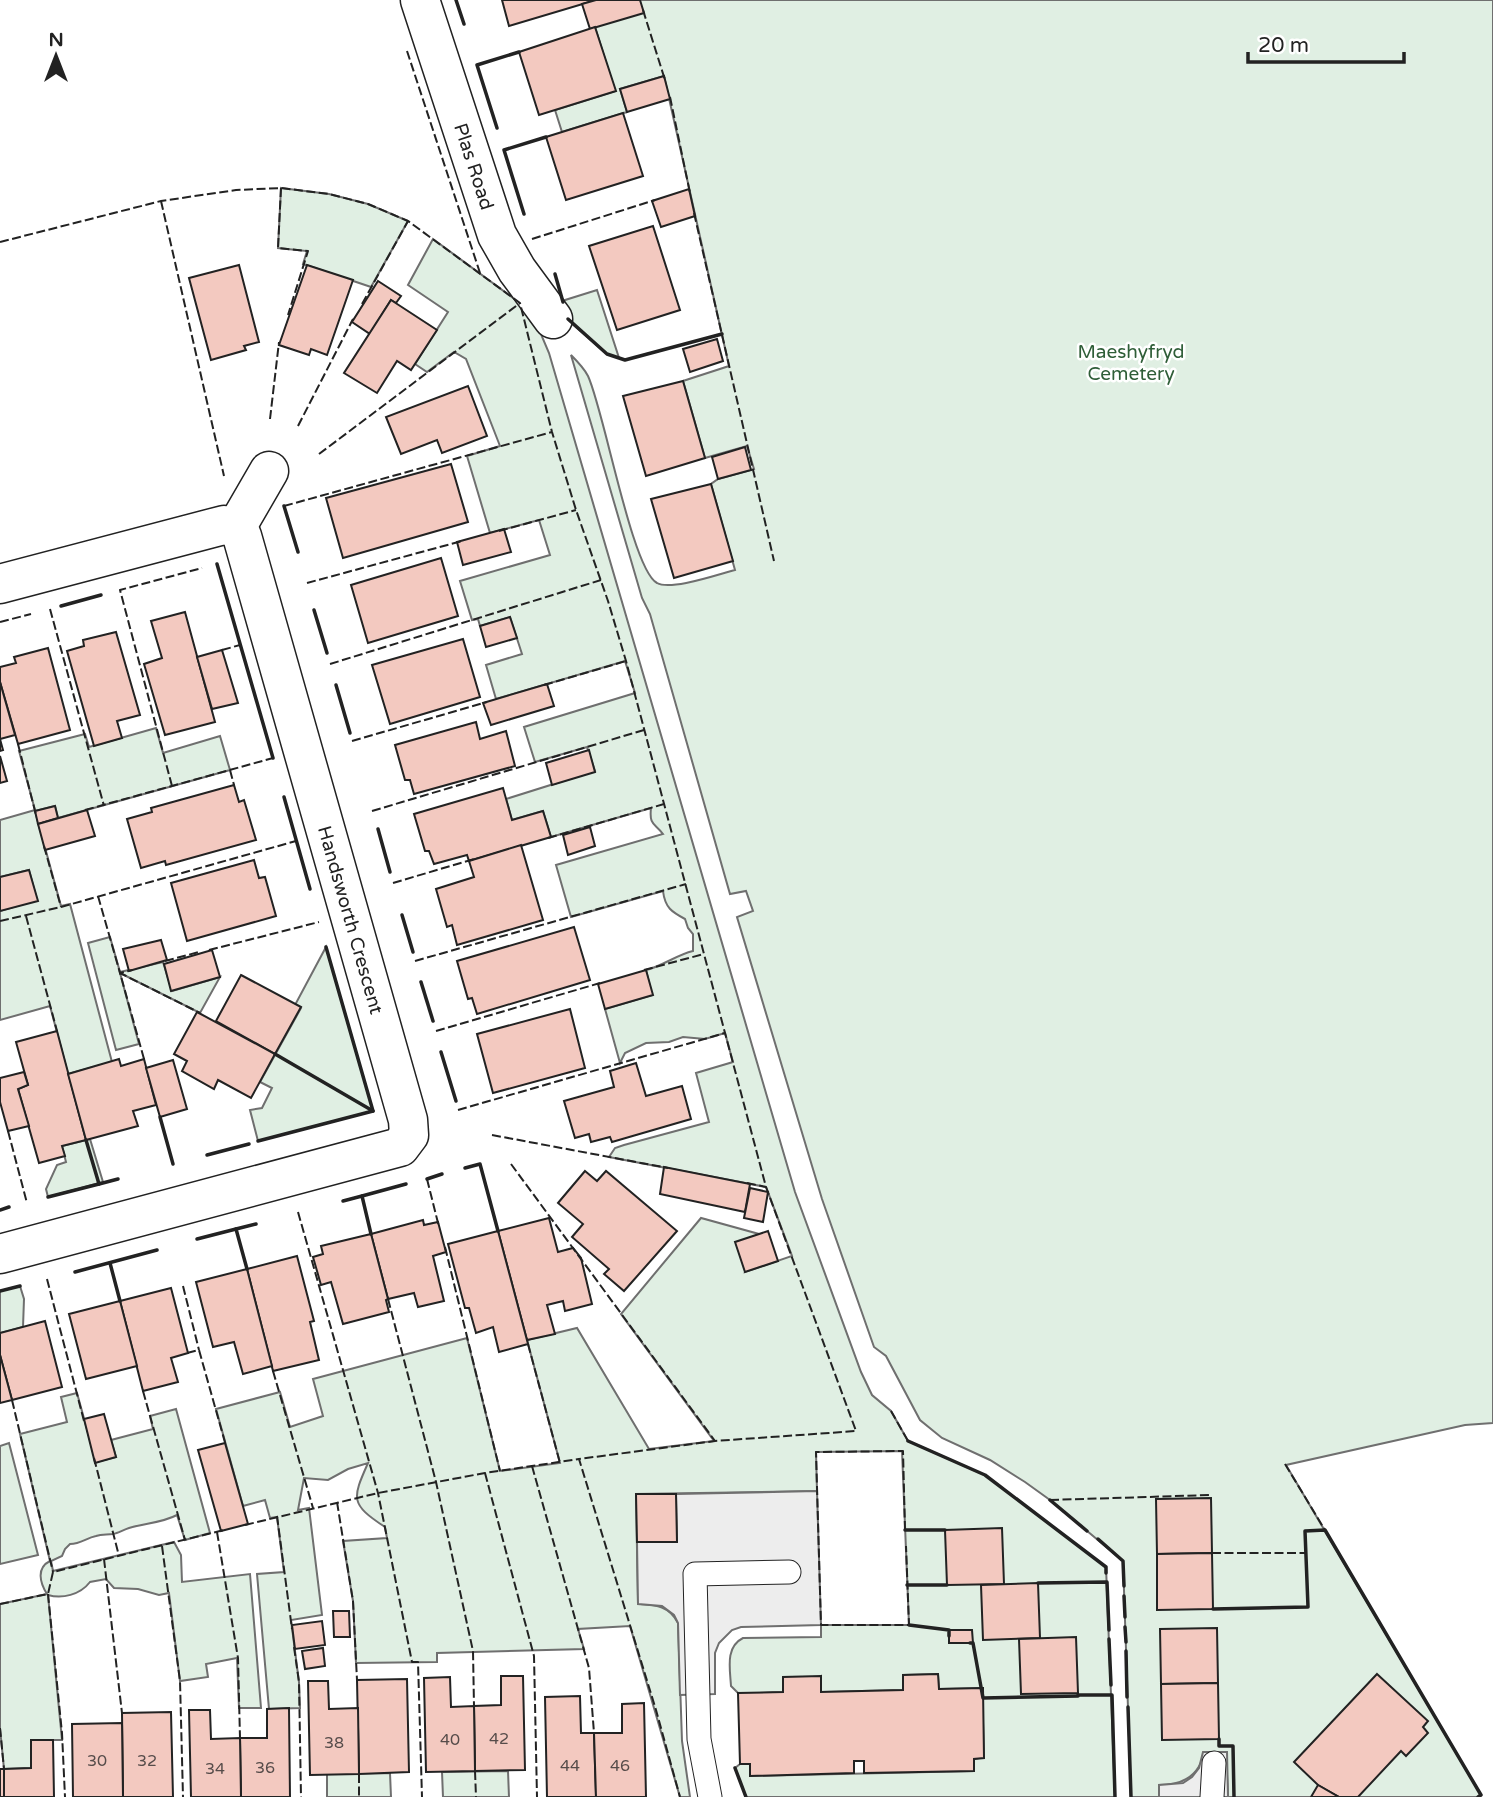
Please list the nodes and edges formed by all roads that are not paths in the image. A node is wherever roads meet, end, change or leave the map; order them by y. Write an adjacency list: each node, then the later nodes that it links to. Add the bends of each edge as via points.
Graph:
1 (420, 0): 2 (street, Plas Road, via 497,235)
2 (553, 319)
3 (269, 471): 4 (street)
4 (236, 528): 5 (street, via 224,525); 6 (street, Handsworth Crescent, via 242,536 409,1135 400,1147)
5 (0, 583)
6 (0, 1254)
7 (789, 1572): 9 (lane, via 695,1574 699,1739)
8 (1214, 1763): 10 (lane)
9 (710, 1797)
10 (1212, 1797)

